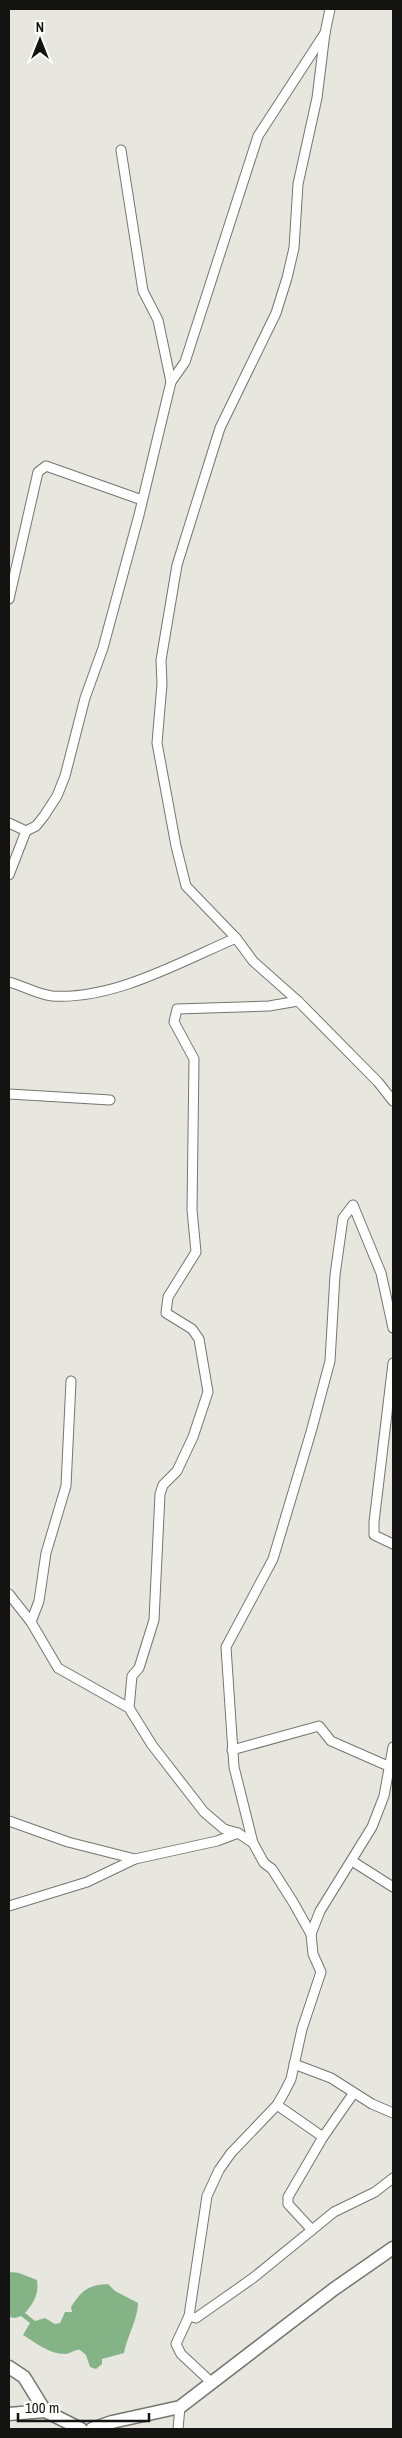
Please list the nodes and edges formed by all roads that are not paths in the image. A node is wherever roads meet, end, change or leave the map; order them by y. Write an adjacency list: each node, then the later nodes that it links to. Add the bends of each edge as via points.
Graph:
1 (330, 9): 2 (street)
2 (325, 33): 4 (street, via 258,136 186,362); 10 (street, via 317,98 298,184 294,248 287,278 276,313 220,428 177,565 161,660 157,743 180,866 186,886)
3 (121, 150): 4 (street, via 143,291 158,320)
4 (171, 382): 5 (street)
5 (142, 500): 6 (street, via 46,466 38,472); 8 (street, via 65,776 44,816 36,826)
6 (9, 599)
7 (9, 823): 8 (street)
8 (26, 831): 9 (street)
9 (9, 875)
10 (236, 938): 11 (street, via 106,991 54,996); 12 (street, via 253,961)
11 (9, 982)
12 (298, 1001): 15 (street); 22 (street, via 269,1006 177,1009 174,1022 194,1059 192,1210 196,1252 168,1297 166,1313 192,1329 199,1339 208,1392 193,1437 177,1470 163,1485 160,1494 154,1620 139,1668 132,1676)
13 (9, 1094): 14 (street)
14 (110, 1100)
15 (393, 1101)
16 (393, 1328): 24 (street, via 381,1273 353,1205 343,1218 335,1275 330,1361 311,1432 273,1560 226,1647)
17 (393, 1363): 19 (street, via 374,1535)
18 (70, 1381): 21 (street, via 66,1486 46,1553 39,1601)
19 (393, 1544)
20 (9, 1594): 21 (street)
21 (31, 1622): 22 (street, via 58,1668)
22 (129, 1708): 28 (street, via 152,1745 204,1812 224,1829)
23 (393, 1747): 25 (street)
24 (232, 1750): 25 (street, via 319,1726 330,1741); 29 (street)
25 (388, 1766): 26 (street)
26 (390, 1781): 31 (street, via 372,1827)
27 (9, 1820): 30 (street, via 68,1842)
28 (238, 1833): 29 (street); 30 (street, via 217,1841)
29 (253, 1843): 34 (street)
30 (135, 1859): 33 (street, via 87,1882)
31 (352, 1860): 32 (street); 34 (street, via 320,1911)
32 (393, 1887)
33 (9, 1906)
34 (310, 1934): 35 (street, via 313,1954 321,1972)
35 (294, 2064): 36 (street, via 330,2078); 37 (street, via 291,2079)
36 (353, 2094): 38 (street); 39 (street)
37 (277, 2105): 39 (street); 43 (street, via 231,2153 207,2196)
38 (393, 2113)
39 (323, 2137): 41 (street, via 288,2197 288,2204)
40 (393, 2178): 41 (street, via 375,2192 334,2212)
41 (312, 2230): 43 (street, via 224,2300 196,2318)
42 (393, 2248): 45 (street, via 334,2288)
43 (189, 2316): 45 (street, via 176,2344 181,2354)
44 (9, 2367): 47 (street, via 24,2377)
45 (211, 2382): 46 (street)
46 (180, 2407): 50 (street); 51 (street)
47 (44, 2411): 48 (street); 49 (street)
48 (9, 2414)
49 (81, 2429)
50 (92, 2429)
51 (178, 2429)

